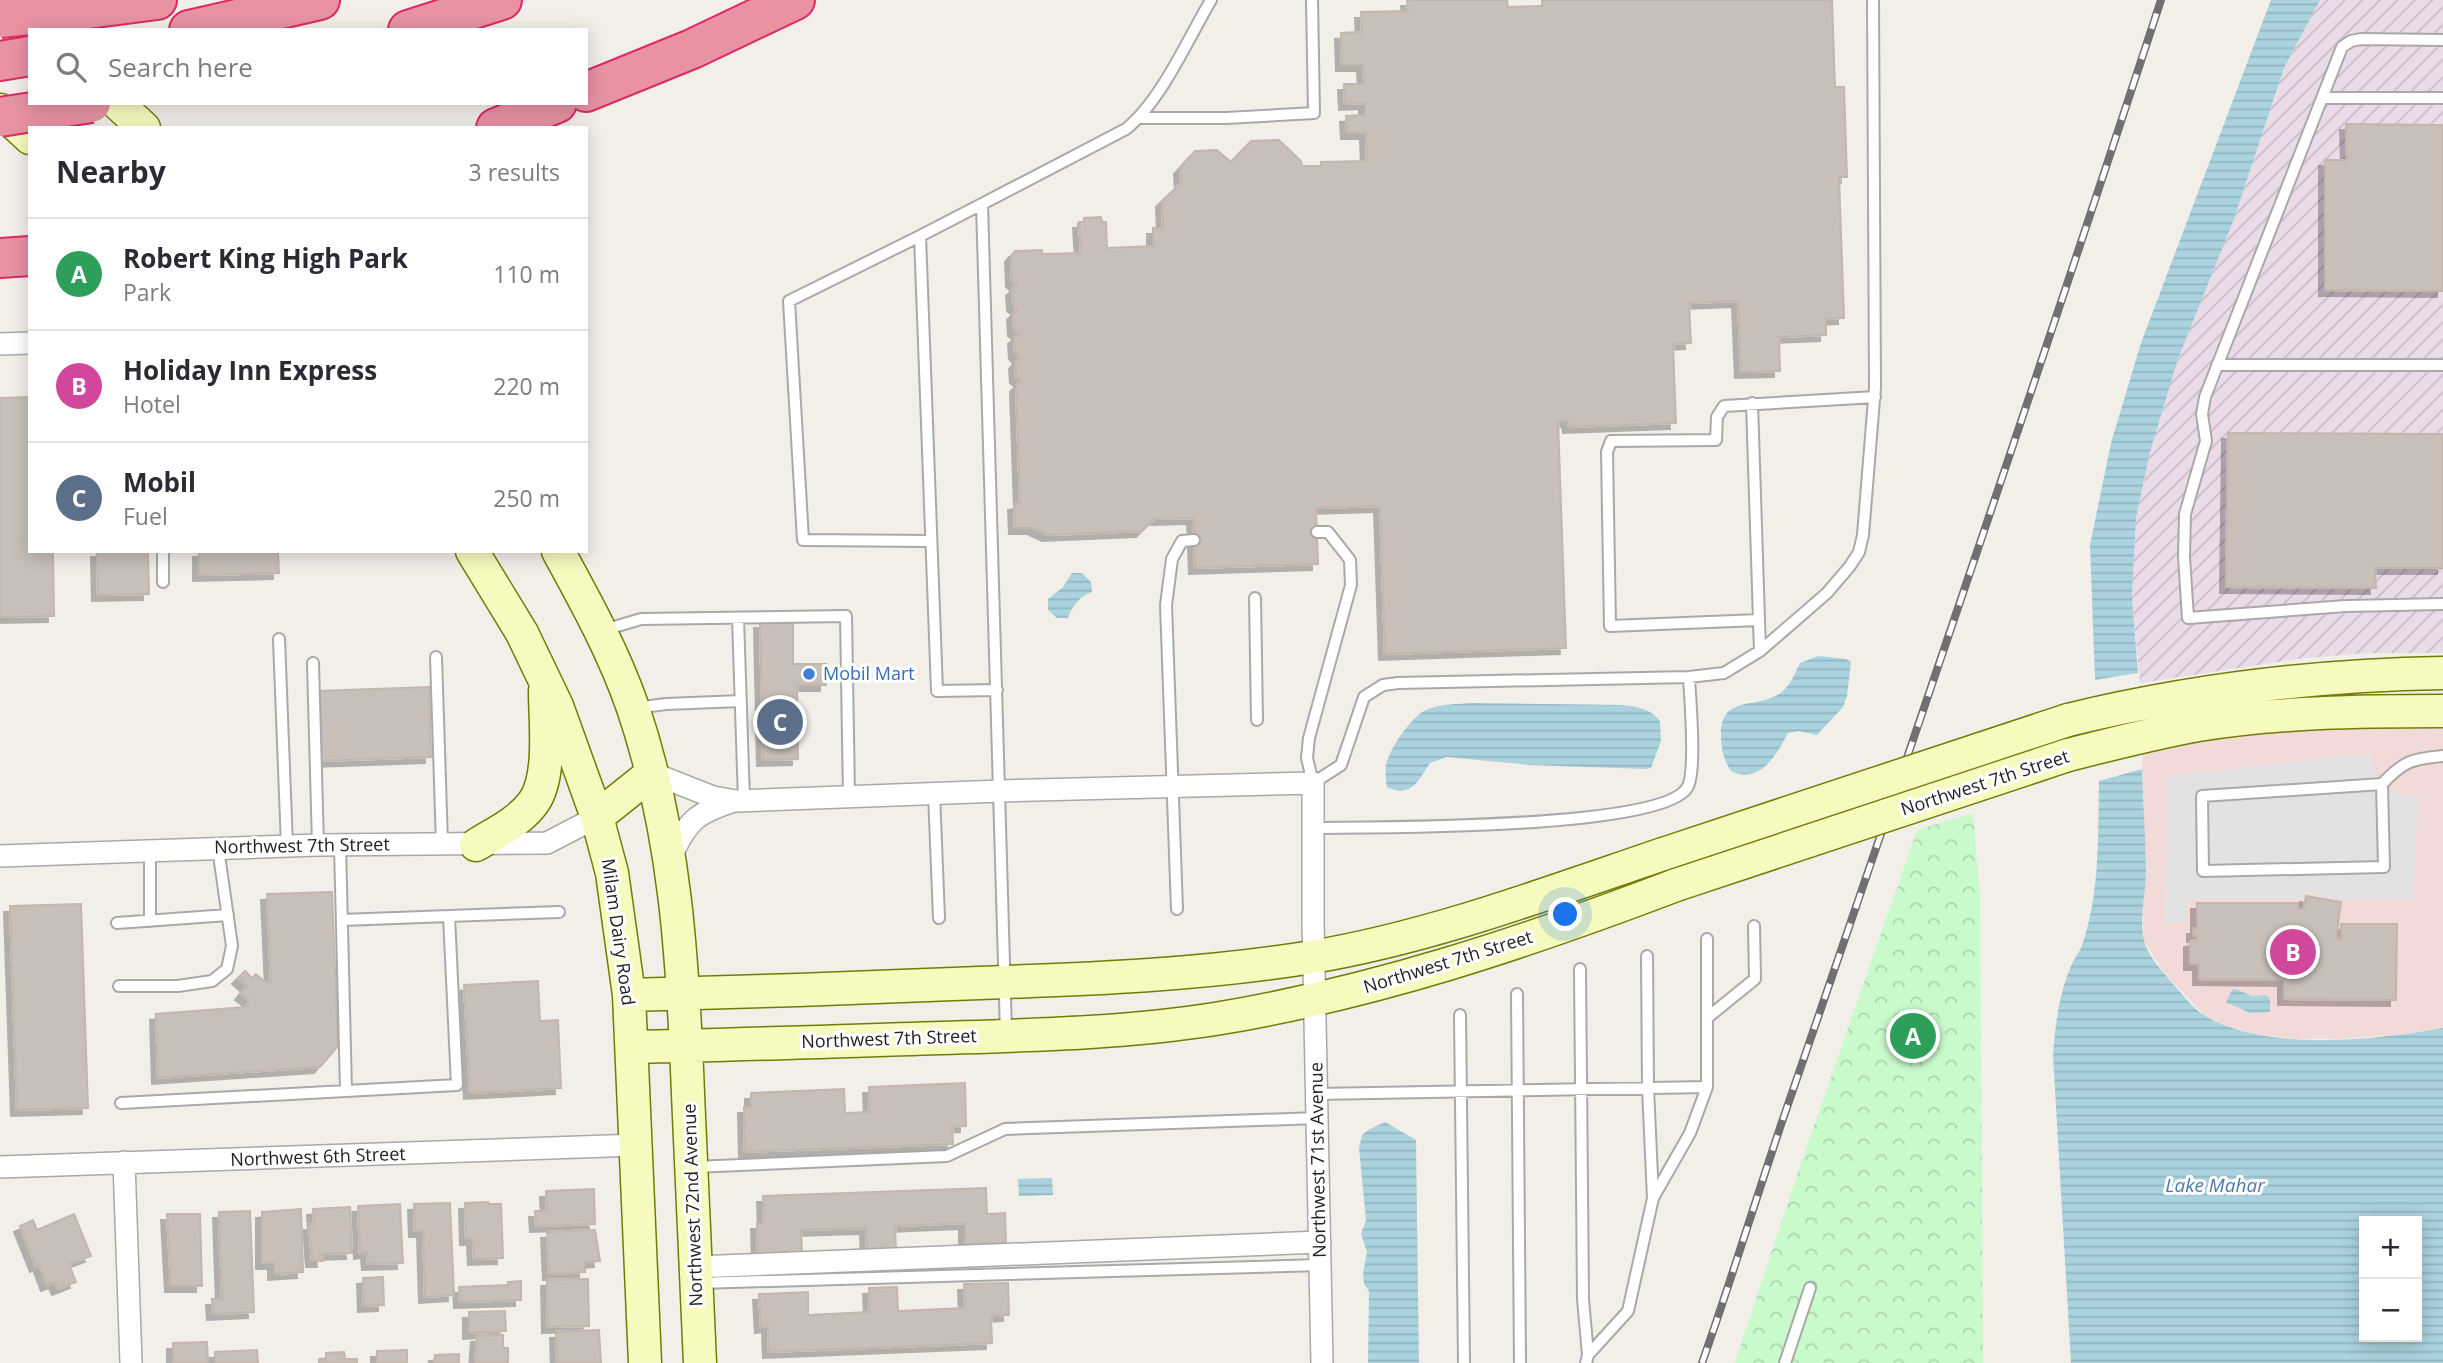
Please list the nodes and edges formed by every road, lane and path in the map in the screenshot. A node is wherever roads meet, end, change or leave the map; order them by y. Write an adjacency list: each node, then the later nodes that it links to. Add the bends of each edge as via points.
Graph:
1 (16, 0): 10 (main road)
2 (157, 0): 9 (highway, bridge)
3 (320, 0): 11 (highway)
4 (502, 0): 12 (highway)
5 (796, 0): 16 (highway, via 692,50)
6 (1211, 0): 24 (lane)
7 (1312, 0): 24 (lane, via 1314,113)
8 (1873, 0): 36 (lane)
9 (0, 18)
10 (42, 28)
11 (198, 28)
12 (414, 28)
13 (2443, 40): 17 (lane, via 2351,41 2342,47)
14 (28, 56): 15 (highway)
15 (0, 61)
16 (588, 91)
17 (2323, 98): 18 (lane); 34 (lane)
18 (2443, 98)
19 (78, 105): 23 (highway, bridge)
20 (119, 105): 25 (main road)
21 (552, 105): 26 (highway)
22 (0, 110): 27 (main road)
23 (0, 117)
24 (1140, 118): 28 (lane)
25 (142, 126)
26 (501, 126)
27 (28, 136)
28 (982, 204): 29 (lane); 57 (lane)
29 (919, 236): 40 (lane); 40 (lane, via 789,301 803,540)
30 (28, 256): 31 (highway)
31 (0, 258)
32 (28, 343): 33 (street)
33 (0, 344)
34 (2217, 365): 35 (lane); 46 (lane, via 2205,397 2206,440 2185,514 2188,618)
35 (2443, 365)
36 (1875, 397): 37 (lane); 51 (lane, via 1859,552 1827,593)
37 (1752, 403): 48 (lane); 48 (lane, via 1724,406 1717,417 1716,440 1611,441 1607,452 1610,626)
38 (1317, 532): 64 (lane, via 1328,533 1350,561 1351,585 1309,738 1307,758)
39 (1194, 540): 66 (lane, via 1182,541 1172,559 1166,605)
40 (931, 541): 57 (lane, via 937,691)
41 (163, 553): 44 (lane)
42 (473, 553): 56 (main road, Milam Dairy Road)
43 (559, 553): 49 (main road, Northwest 72nd Avenue)
44 (163, 582)
45 (1255, 597): 61 (lane)
46 (2443, 604)
47 (738, 618): 49 (lane, via 641,619); 58 (lane); 69 (lane, via 846,616)
48 (1759, 620): 51 (lane)
49 (601, 631): 59 (main road, Northwest 72nd Avenue)
50 (279, 639): 77 (lane)
51 (1760, 651): 55 (lane, via 1724,673)
52 (436, 657): 73 (lane)
53 (313, 663): 74 (lane)
54 (2443, 673): 92 (main road, Northwest 7th Street, bridge, via 2265,684 2068,720 1476,915)
55 (1689, 677): 64 (lane, via 1383,685 1364,697 1341,765); 72 (lane, via 1692,774 1686,791 1675,798 1585,818)
56 (545, 679): 71 (main road, Milam Dairy Road); 76 (main road, via 544,773 539,793 518,818)
57 (996, 690): 67 (lane)
58 (741, 701): 59 (lane); 70 (lane)
59 (633, 708): 63 (main road, Northwest 72nd Avenue)
60 (2443, 711): 100 (main road, Northwest 7th Street, bridge, via 2260,717 2158,732 2068,755 1446,965)
61 (1258, 720)
62 (2443, 756): 65 (lane, via 2399,766)
63 (652, 773): 70 (street, via 713,797); 71 (main road); 81 (main road, Northwest 72nd Avenue)
64 (1313, 783): 66 (street); 72 (street, Northwest 71st Avenue)
65 (2382, 784): 65 (lane, via 2202,796 2203,871 2384,867)
66 (1172, 786): 67 (street); 82 (lane)
67 (1001, 790): 68 (street); 95 (lane)
68 (934, 793): 69 (street); 86 (lane)
69 (849, 796): 70 (street)
70 (740, 800): 81 (street, via 710,808 691,821)
71 (597, 817): 76 (street, Northwest 7th Street, via 547,843); 99 (main road, Milam Dairy Road, via 611,873)
72 (1312, 828): 92 (street, Northwest 71st Avenue)
73 (442, 844): 75 (street, Northwest 7th Street); 76 (street, Northwest 7th Street)
74 (318, 845): 75 (street, Northwest 7th Street); 77 (street, Northwest 7th Street)
75 (340, 845): 87 (lane)
76 (476, 845)
77 (287, 846): 78 (street, Northwest 7th Street)
78 (218, 848): 79 (street, Northwest 7th Street); 84 (lane)
79 (150, 851): 80 (street, Northwest 7th Street); 88 (lane)
80 (0, 856)
81 (670, 858): 97 (main road, Northwest 72nd Avenue)
82 (1177, 909)
83 (559, 912): 85 (lane)
84 (228, 915): 88 (lane); 96 (lane, via 232,946 227,969 212,981)
85 (449, 916): 87 (lane); 110 (lane, via 457,1084)
86 (939, 918)
87 (342, 920): 110 (lane)
88 (149, 921): 89 (lane)
89 (117, 923)
90 (1754, 926): 102 (lane, via 1755,979)
91 (1707, 939): 102 (lane)
92 (1314, 956): 95 (main road, Northwest 7th Street, via 1203,971); 100 (street, Northwest 71st Avenue)
93 (1647, 956): 108 (lane)
94 (1580, 969): 107 (lane)
95 (1005, 982): 97 (main road, Northwest 7th Street); 103 (lane)
96 (119, 986)
97 (684, 994): 99 (main road, Northwest 7th Street); 104 (main road, Northwest 72nd Avenue)
98 (1517, 994): 109 (lane)
99 (629, 995): 105 (main road, Milam Dairy Road)
100 (1315, 1000): 103 (main road, Northwest 7th Street, via 1134,1029); 112 (street, Northwest 71st Avenue)
101 (1460, 1015): 111 (lane)
102 (1707, 1018): 106 (lane)
103 (1006, 1035): 104 (main road, Northwest 7th Street)
104 (687, 1046): 105 (main road, Northwest 7th Street); 118 (main road, Northwest 72nd Avenue)
105 (632, 1047): 115 (main road)
106 (1707, 1087): 108 (lane); 119 (lane, via 1690,1133)
107 (1583, 1088): 108 (lane); 109 (lane); 124 (lane)
108 (1648, 1088): 119 (lane)
109 (1517, 1090): 111 (lane); 130 (lane)
110 (346, 1091): 113 (lane)
111 (1461, 1091): 112 (lane); 129 (lane)
112 (1317, 1094): 114 (street, Northwest 71st Avenue)
113 (121, 1103)
114 (1317, 1118): 118 (lane, via 1005,1129 947,1157); 120 (street, Northwest 71st Avenue)
115 (636, 1144): 116 (street, Northwest 6th Street); 126 (main road)
116 (124, 1162): 117 (street, Northwest 6th Street); 125 (street)
117 (0, 1167)
118 (691, 1167): 122 (main road, Northwest 72nd Avenue)
119 (1653, 1198): 124 (lane, via 1628,1311)
120 (1320, 1242): 121 (street, Northwest 71st Avenue); 122 (street)
121 (1320, 1265): 122 (lane); 128 (street, Northwest 71st Avenue)
122 (696, 1275): 127 (main road, Northwest 72nd Avenue)
123 (1810, 1288): 131 (lane)
124 (1587, 1359)
125 (131, 1363)
126 (645, 1363)
127 (699, 1363)
128 (1322, 1363)
129 (1464, 1363)
130 (1520, 1363)
131 (1785, 1363)

